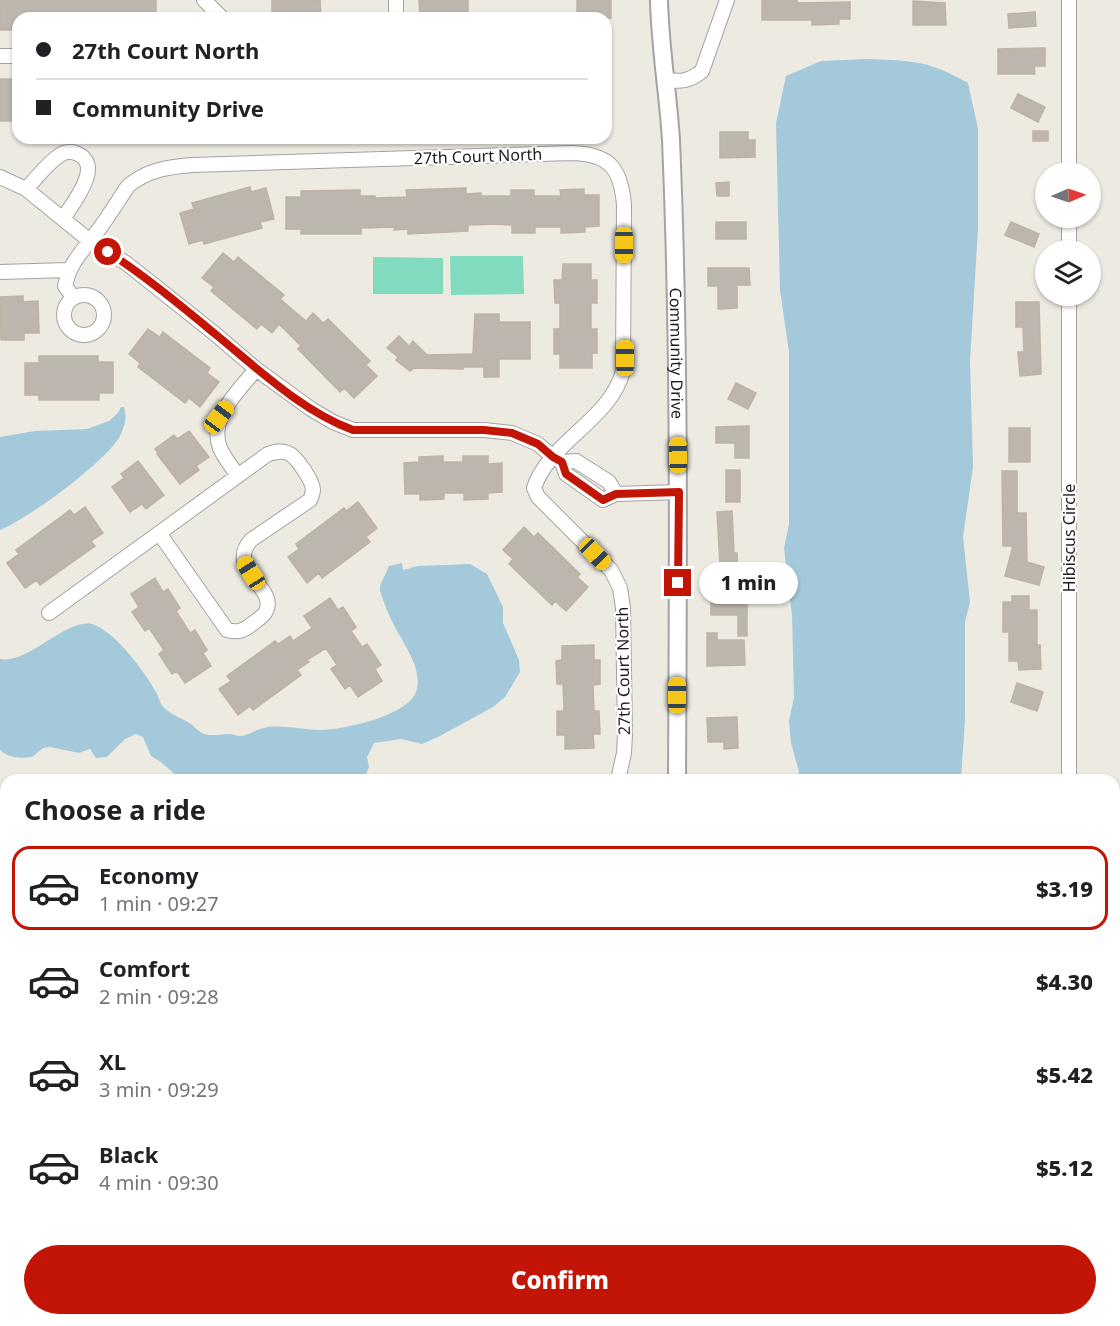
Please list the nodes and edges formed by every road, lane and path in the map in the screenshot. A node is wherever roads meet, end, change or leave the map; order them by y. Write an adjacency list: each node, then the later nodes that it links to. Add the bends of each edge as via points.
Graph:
1 (204, 0): 5 (street)
2 (659, 0): 6 (street, Community Drive)
3 (727, 0): 6 (street, via 702,71 685,81)
4 (1069, 0): 7 (street)
5 (216, 12)
6 (666, 80): 19 (street, Community Drive)
7 (1069, 162)
8 (0, 177): 9 (street)
9 (26, 189): 10 (street); 10 (street, via 62,153 81,155 89,171)
10 (63, 219): 11 (street)
11 (90, 241): 12 (street, 27th Court North); 16 (street, via 126,263); 17 (street, 27th Court North, via 128,186 152,171 166,168 572,153 600,157 611,164 622,188 623,371 614,394)
12 (71, 265): 13 (street); 14 (street, via 65,286)
13 (0, 272)
14 (73, 297)
15 (1069, 306): 24 (street, Hibiscus Circle)
16 (256, 369): 17 (street, via 311,409 353,430 512,433 538,444); 18 (street, via 219,417 217,427 220,447)
17 (558, 459): 19 (street, via 576,461 609,482 616,494); 22 (street, 27th Court North, via 537,479 534,488 538,497 611,570 622,597 625,734)
18 (237, 476): 20 (street); 20 (street, via 268,454 287,452 295,458 313,490 303,506 245,547 244,563 268,604 266,613 245,630 227,630)
19 (679, 492): 23 (street, Community Drive)
20 (159, 533): 21 (street)
21 (49, 613)
22 (619, 774)
23 (676, 774)
24 (1069, 774)

